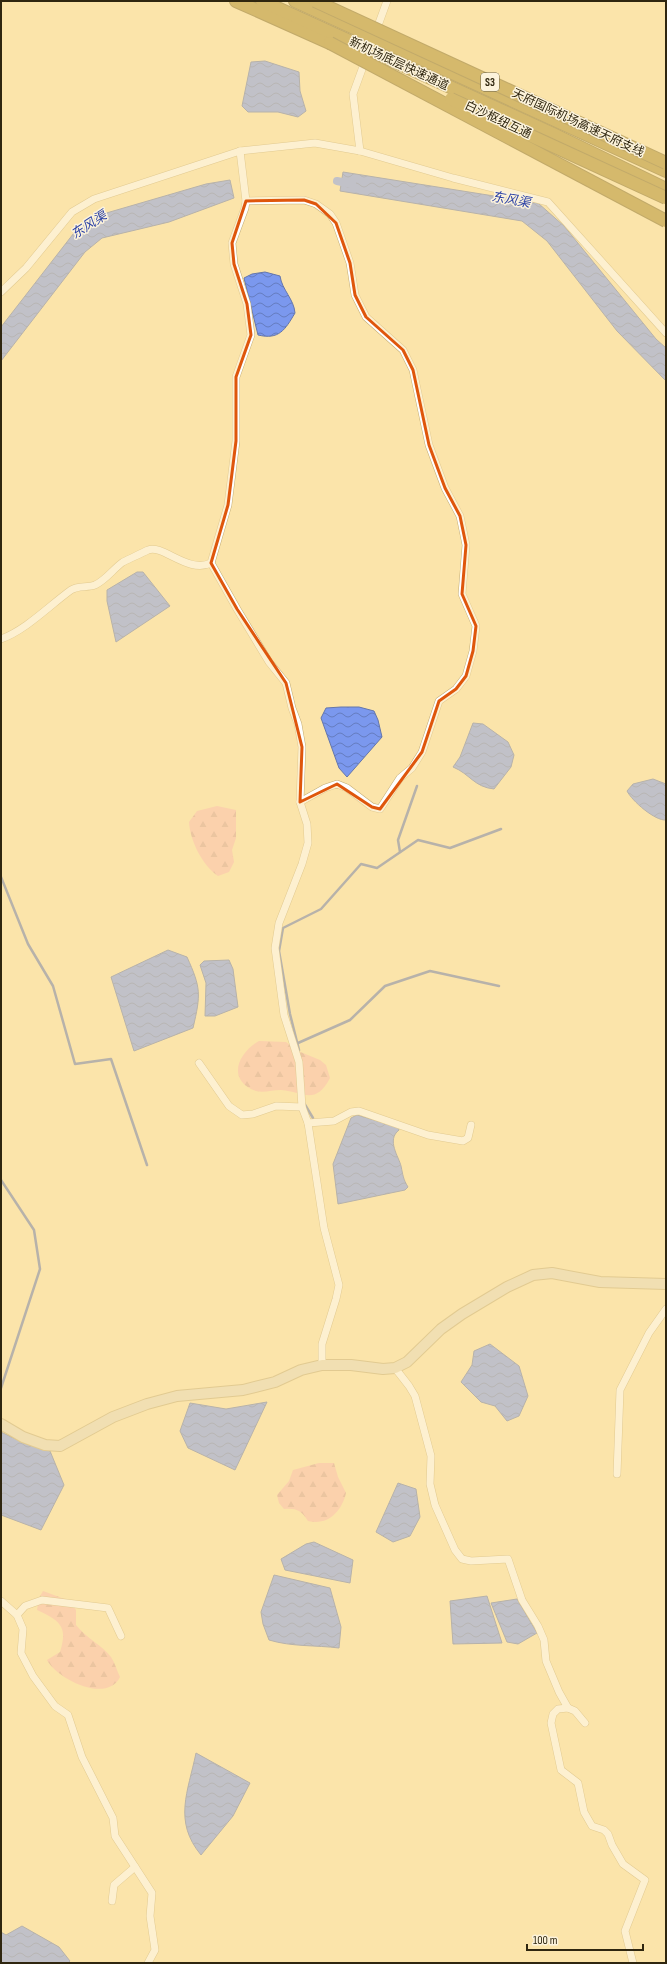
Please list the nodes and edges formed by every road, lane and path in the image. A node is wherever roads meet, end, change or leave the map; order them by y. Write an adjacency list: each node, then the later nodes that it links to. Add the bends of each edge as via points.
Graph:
1 (236, 1): 6 (highway)
2 (262, 1): 11 (highway, 新机场底层快速通道)
3 (295, 1): 10 (highway, 新机场底层快速通道)
4 (315, 1): 9 (highway, 天府国际机场高速天府支线 / S3, bridge)
5 (387, 1): 8 (street, via 353,94)
6 (330, 43): 12 (highway, 白沙枢纽互通, bridge); 14 (highway, bridge)
7 (240, 151): 8 (street, via 315,143); 13 (street); 15 (street, via 131,186 72,212 26,268)
8 (360, 151): 16 (street, via 548,202)
9 (666, 163)
10 (666, 171)
11 (666, 189)
12 (666, 198)
13 (246, 201): 17 (street, via 232,243 234,264 247,304 251,336 236,377 236,441 228,505); 19 (street, via 304,200 316,204 330,214 336,223 350,263 355,296 366,317 403,350 413,370 429,445 445,488 460,516 466,545 462,594 476,626 466,676 456,689 439,701 422,752 412,768 400,778 380,809 372,807 347,788 337,784)
14 (666, 221)
15 (1, 292)
16 (666, 333)
17 (211, 563): 18 (street, via 204,566 184,562 150,549 122,563 103,580 74,589 18,630); 19 (street, via 269,662 286,683 302,747)
18 (1, 639)
19 (300, 802): 21 (street, via 308,843 279,923 275,948 284,1015 299,1062)
20 (199, 1063): 21 (street, via 229,1106 242,1115 276,1106)
21 (302, 1107): 22 (street)
22 (308, 1123): 23 (street, via 334,1121 351,1112 359,1111 428,1135 463,1141 468,1138); 26 (street, via 324,1228 339,1285 322,1344)
23 (471, 1125)
24 (666, 1284): 27 (street, via 600,1282 552,1273 532,1275 462,1314 441,1329 407,1362)
25 (666, 1309): 29 (street, via 649,1333 620,1390)
26 (322, 1365): 27 (street); 28 (street, via 301,1370 275,1382 243,1390 177,1396 147,1404 113,1416 60,1446 45,1445 23,1437)
27 (395, 1368): 33 (street, via 414,1396 431,1456 430,1484 435,1505 455,1550 462,1559 471,1561 508,1559 522,1600 544,1640 546,1661)
28 (1, 1424)
29 (617, 1474)
30 (1, 1601): 31 (street)
31 (17, 1615): 32 (street, via 25,1606 42,1600 108,1608); 35 (street, via 23,1629 21,1653 33,1676 55,1706 68,1714 82,1757 113,1818 115,1836)
32 (121, 1636)
33 (568, 1708): 34 (street, via 575,1710); 38 (street, via 558,1709 553,1714 551,1723 561,1770 578,1783 584,1812 592,1826 608,1834 623,1864 645,1880 625,1931)
34 (584, 1723)
35 (135, 1867): 36 (street, via 114,1885); 37 (street, via 152,1893 150,1916 156,1950)
36 (112, 1901)
37 (148, 1963)
38 (633, 1963)

